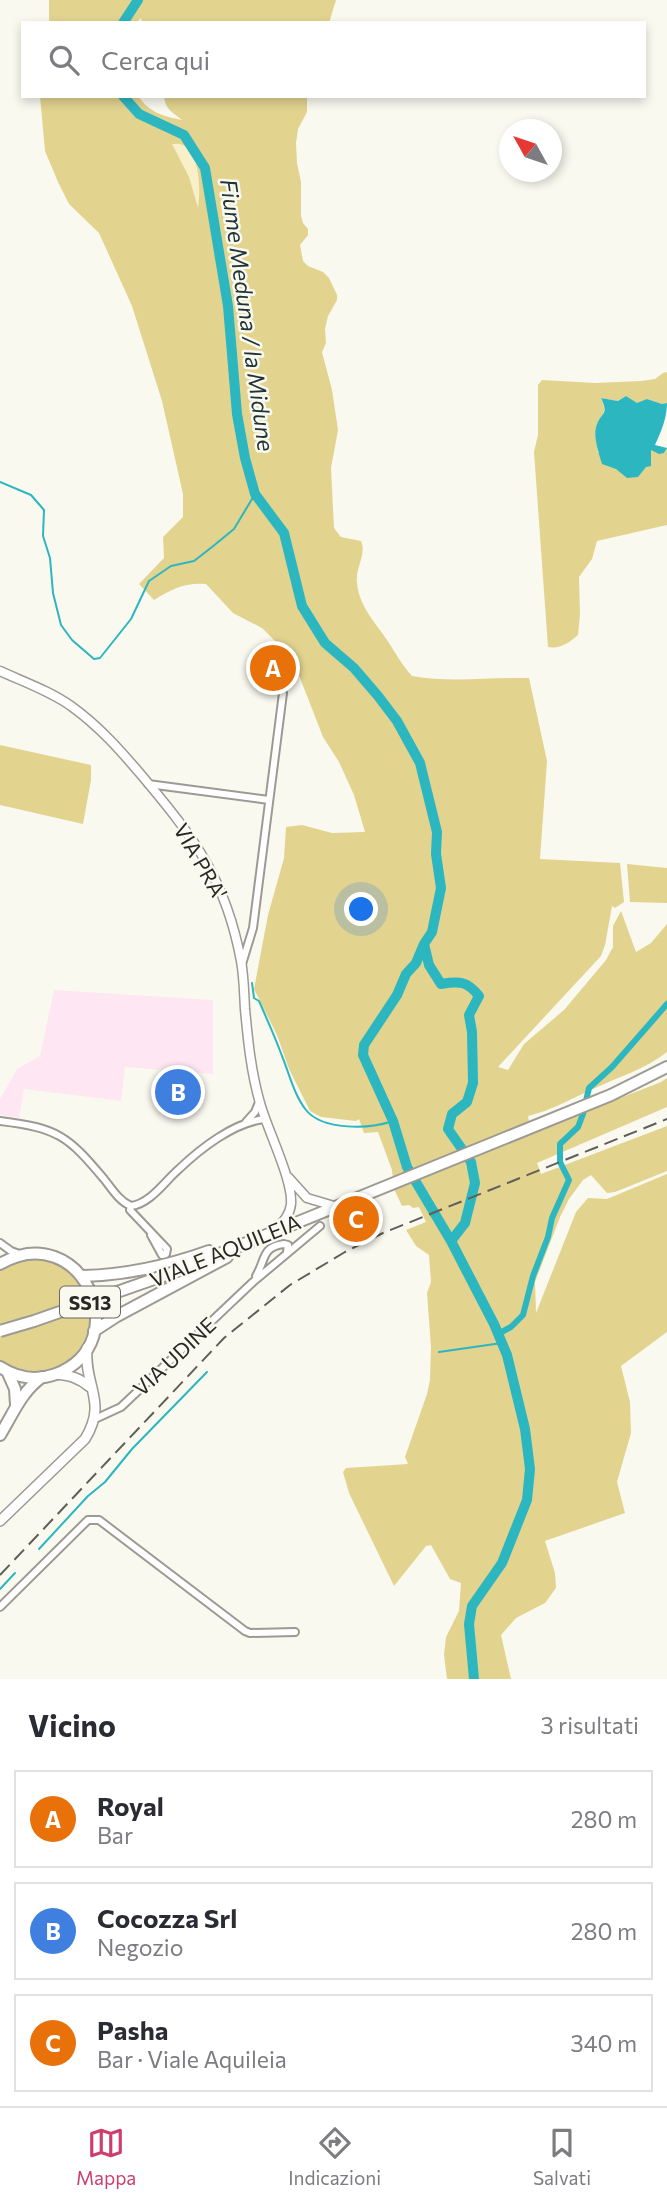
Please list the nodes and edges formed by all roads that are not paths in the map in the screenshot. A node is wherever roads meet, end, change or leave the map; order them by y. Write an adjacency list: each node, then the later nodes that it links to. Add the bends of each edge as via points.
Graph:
1 (0, 671): 3 (street, VIA PRA', via 70,705 102,732)
2 (282, 693): 4 (street)
3 (148, 784): 4 (street); 5 (street, VIA PRA', via 211,869 227,904)
4 (269, 800): 5 (street, via 253,928)
5 (242, 965): 7 (street, VIA PRA', via 248,1046)
6 (667, 1067): 13 (main road, VIALE AQUILEIA / SS13, via 611,1095)
7 (259, 1102): 8 (street, VIA PRA'); 10 (street)
8 (265, 1119): 10 (street); 11 (street, VIA PRA')
9 (0, 1121): 12 (street, via 62,1136)
10 (236, 1129): 12 (street, via 201,1150 144,1202)
11 (285, 1172): 13 (street, VIA PRA', via 307,1198); 15 (street, VIA PRA', via 290,1209)
12 (131, 1206): 16 (street)
13 (334, 1206): 15 (main road, VIALE AQUILEIA / SS13)
14 (320, 1226): 18 (street, VIA UDINE)
15 (272, 1233): 21 (main road, via 173,1262); 23 (main road, VIALE AQUILEIA / SS13, bridge, via 107,1297); 24 (main road)
16 (151, 1235)
17 (0, 1243): 19 (street)
18 (287, 1252): 22 (street, VIA UDINE); 22 (street, VIA UDINE, via 284,1244 266,1251 257,1275)
19 (22, 1255): 20 (main road); 21 (main road, via 55,1257)
20 (0, 1264)
21 (83, 1276): 24 (main road, via 95,1302)
22 (237, 1297): 32 (street, VIA UDINE, via 121,1407)
23 (0, 1331)
24 (94, 1331): 25 (main road)
25 (87, 1349): 27 (main road); 29 (main road)
26 (3, 1369): 28 (main road, via 24,1377); 31 (main road, via 15,1389)
27 (55, 1374): 28 (main road); 29 (main road, via 78,1378)
28 (42, 1377): 31 (main road)
29 (91, 1388): 30 (main road)
30 (96, 1404): 32 (street); 33 (main road)
31 (16, 1405): 34 (main road)
32 (110, 1412): 33 (street, VIA UDINE)
33 (95, 1419): 35 (main road, via 85,1439)
34 (0, 1435)
35 (0, 1521)
36 (0, 1607): 37 (street, via 94,1519 245,1631)
37 (295, 1632)

